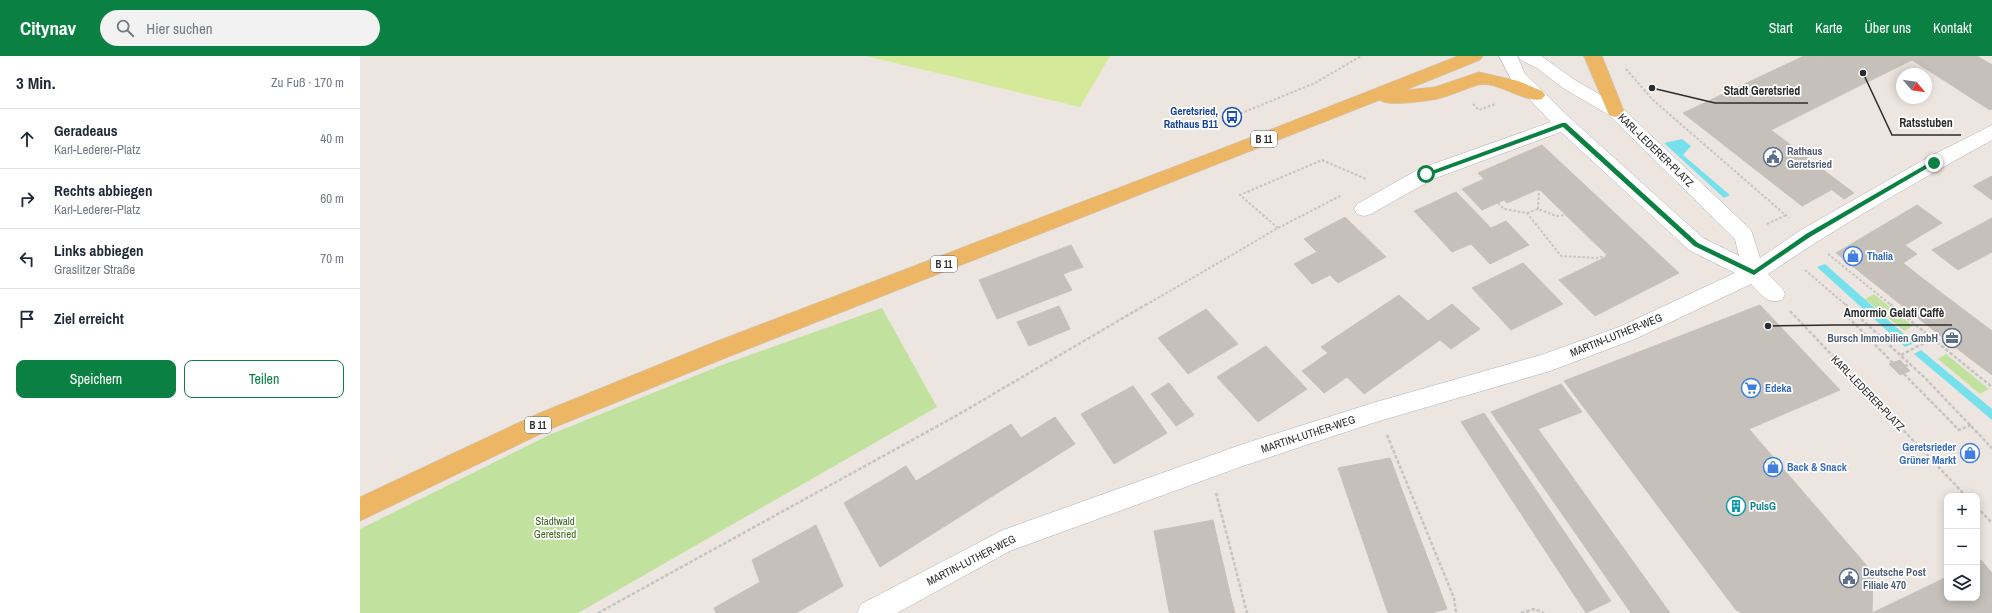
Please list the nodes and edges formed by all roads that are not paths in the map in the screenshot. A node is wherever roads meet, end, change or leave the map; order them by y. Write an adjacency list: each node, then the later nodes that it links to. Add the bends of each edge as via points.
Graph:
1 (1474, 56): 6 (main road, B 11)
2 (1508, 56): 5 (street, KARL-LEDERER-PLATZ, via 1518,77)
3 (1527, 56): 7 (street, KARL-LEDERER-PLATZ)
4 (1593, 56): 7 (main road)
5 (1536, 95): 6 (main road, via 1512,85 1479,78 1437,93); 8 (street, KARL-LEDERER-PLATZ)
6 (1360, 101): 13 (main road, B 11, via 552,418)
7 (1615, 111): 11 (street, KARL-LEDERER-PLATZ, via 1744,236)
8 (1564, 124): 10 (street, via 1426,174); 11 (street, KARL-LEDERER-PLATZ, via 1696,244)
9 (1992, 132): 11 (street, MARTIN-LUTHER-WEG, via 1808,236)
10 (1364, 209)
11 (1754, 273): 12 (street, KARL-LEDERER-PLATZ); 14 (street, MARTIN-LUTHER-WEG, via 1627,333 1549,362 1376,412 1209,467 1003,542)
12 (1774, 294)
13 (360, 509)
14 (870, 613)

